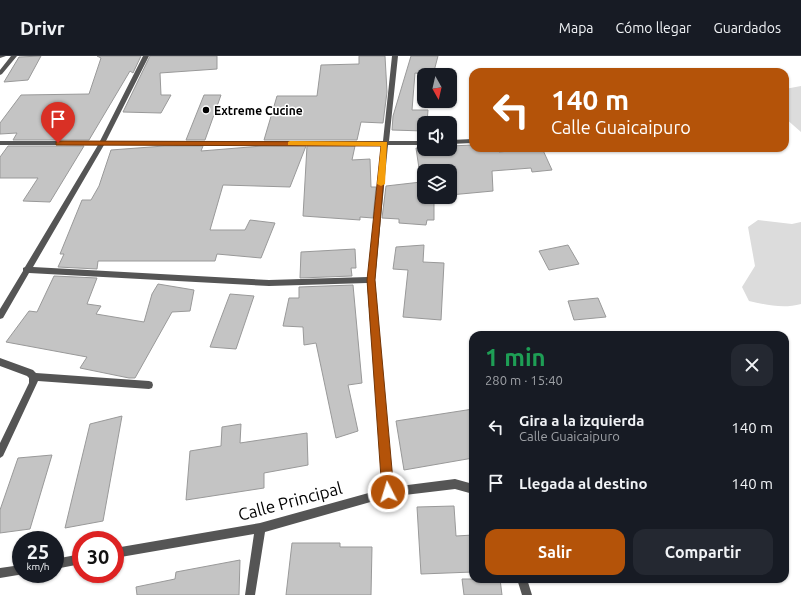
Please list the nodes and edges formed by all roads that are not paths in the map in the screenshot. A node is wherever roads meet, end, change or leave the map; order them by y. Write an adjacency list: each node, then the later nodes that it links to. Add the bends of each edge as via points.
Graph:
1 (0, 56): 2 (street)
2 (3, 56)
3 (14, 56): 6 (street)
4 (146, 56): 11 (street)
5 (395, 56): 12 (street)
6 (0, 73)
7 (469, 141): 8 (street)
8 (457, 142)
9 (0, 143): 11 (street)
10 (417, 143): 12 (street)
11 (102, 144): 12 (street); 13 (street)
12 (385, 144): 14 (street)
13 (26, 270): 14 (street, via 269,283); 15 (street)
14 (371, 280): 21 (street)
15 (0, 316)
16 (0, 362): 17 (street, via 30,373)
17 (34, 378): 18 (street); 19 (street)
18 (148, 385)
19 (0, 453)
20 (469, 488): 21 (street, Calle Principal, via 455,484)
21 (388, 492): 22 (street, Calle Principal)
22 (260, 528): 23 (street, Calle Principal); 27 (street)
23 (124, 551)
24 (12, 571): 25 (street)
25 (0, 573)
26 (523, 583): 28 (street)
27 (250, 595)
28 (527, 595)

